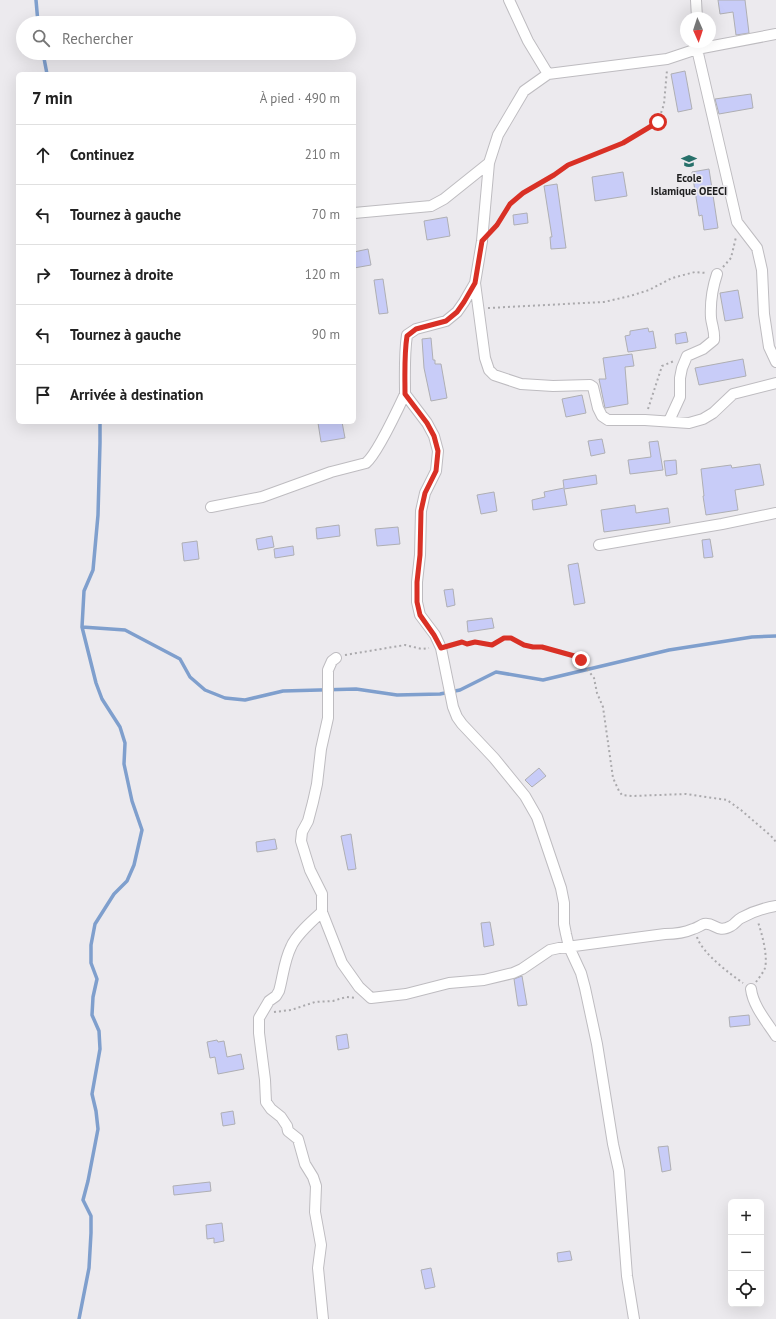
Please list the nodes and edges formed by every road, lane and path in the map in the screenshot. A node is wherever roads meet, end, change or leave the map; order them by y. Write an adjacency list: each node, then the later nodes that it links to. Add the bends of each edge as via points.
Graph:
1 (509, 0): 9 (street, via 524,34)
2 (696, 0): 3 (street)
3 (697, 12)
4 (776, 34): 5 (street)
5 (716, 43)
6 (692, 48): 8 (street)
7 (697, 48): 12 (street)
8 (667, 59): 9 (street); 13 (path, via 664,104 658,122 623,143 568,165 523,193 510,204 497,225)
9 (548, 74): 10 (street, via 524,91 498,135)
10 (489, 163): 11 (street, via 444,199 430,206); 13 (street)
11 (356, 213)
12 (737, 222): 14 (path, via 731,258); 18 (street, via 757,248 762,270 769,347)
13 (482, 241): 15 (street)
14 (717, 274): 16 (path, via 694,272 672,278 649,290 604,302); 17 (street, via 710,300 714,340 703,349)
15 (475, 283): 16 (street); 20 (street, via 457,312 446,321 416,329 407,336 404,354)
16 (479, 308): 21 (street, via 485,358 489,370 494,375 522,384 590,385 593,387 602,416 608,420)
17 (687, 356): 21 (path, via 662,366); 22 (street, via 680,378 680,396)
18 (776, 362)
19 (776, 383): 22 (street, via 733,394 703,419 689,423)
20 (405, 394): 23 (street, via 366,463 331,472 262,497); 26 (street, via 427,423 438,451 436,471 425,493 421,511 417,602 420,615)
21 (645, 420): 22 (street)
22 (669, 421)
23 (210, 507)
24 (776, 512): 25 (street)
25 (599, 545)
26 (441, 648): 27 (path, via 422,649 405,645); 28 (path, via 462,642 492,645 504,638 511,638 524,645 578,657 590,672 603,707 613,778 622,795 686,794 727,800); 33 (street, via 456,717 510,776 537,817 562,888 564,924)
27 (336, 658): 31 (street, via 328,670 328,718 314,802 301,841 310,870 322,894)
28 (776, 842)
29 (776, 906): 30 (street)
30 (763, 909): 32 (street, via 739,919 731,927 719,929 707,924); 34 (path, via 757,918 766,962 764,970)
31 (322, 912): 35 (street, via 342,963 359,987); 36 (street, via 293,943 287,956 279,991 269,1001)
32 (694, 929): 33 (street, via 677,934); 34 (path, via 703,948)
33 (569, 947): 35 (street, via 550,950 513,973 484,980 449,983 406,994); 39 (street, via 581,974 597,1044 619,1171 626,1268)
34 (751, 989): 37 (street, via 756,1004)
35 (371, 998): 36 (path, via 346,997 315,1002 291,1010 270,1012)
36 (259, 1018): 38 (street, via 266,1102 285,1122 288,1131 298,1139 305,1164 316,1186 315,1212 321,1245 318,1268)
37 (776, 1036)
38 (323, 1319)
39 (634, 1319)

